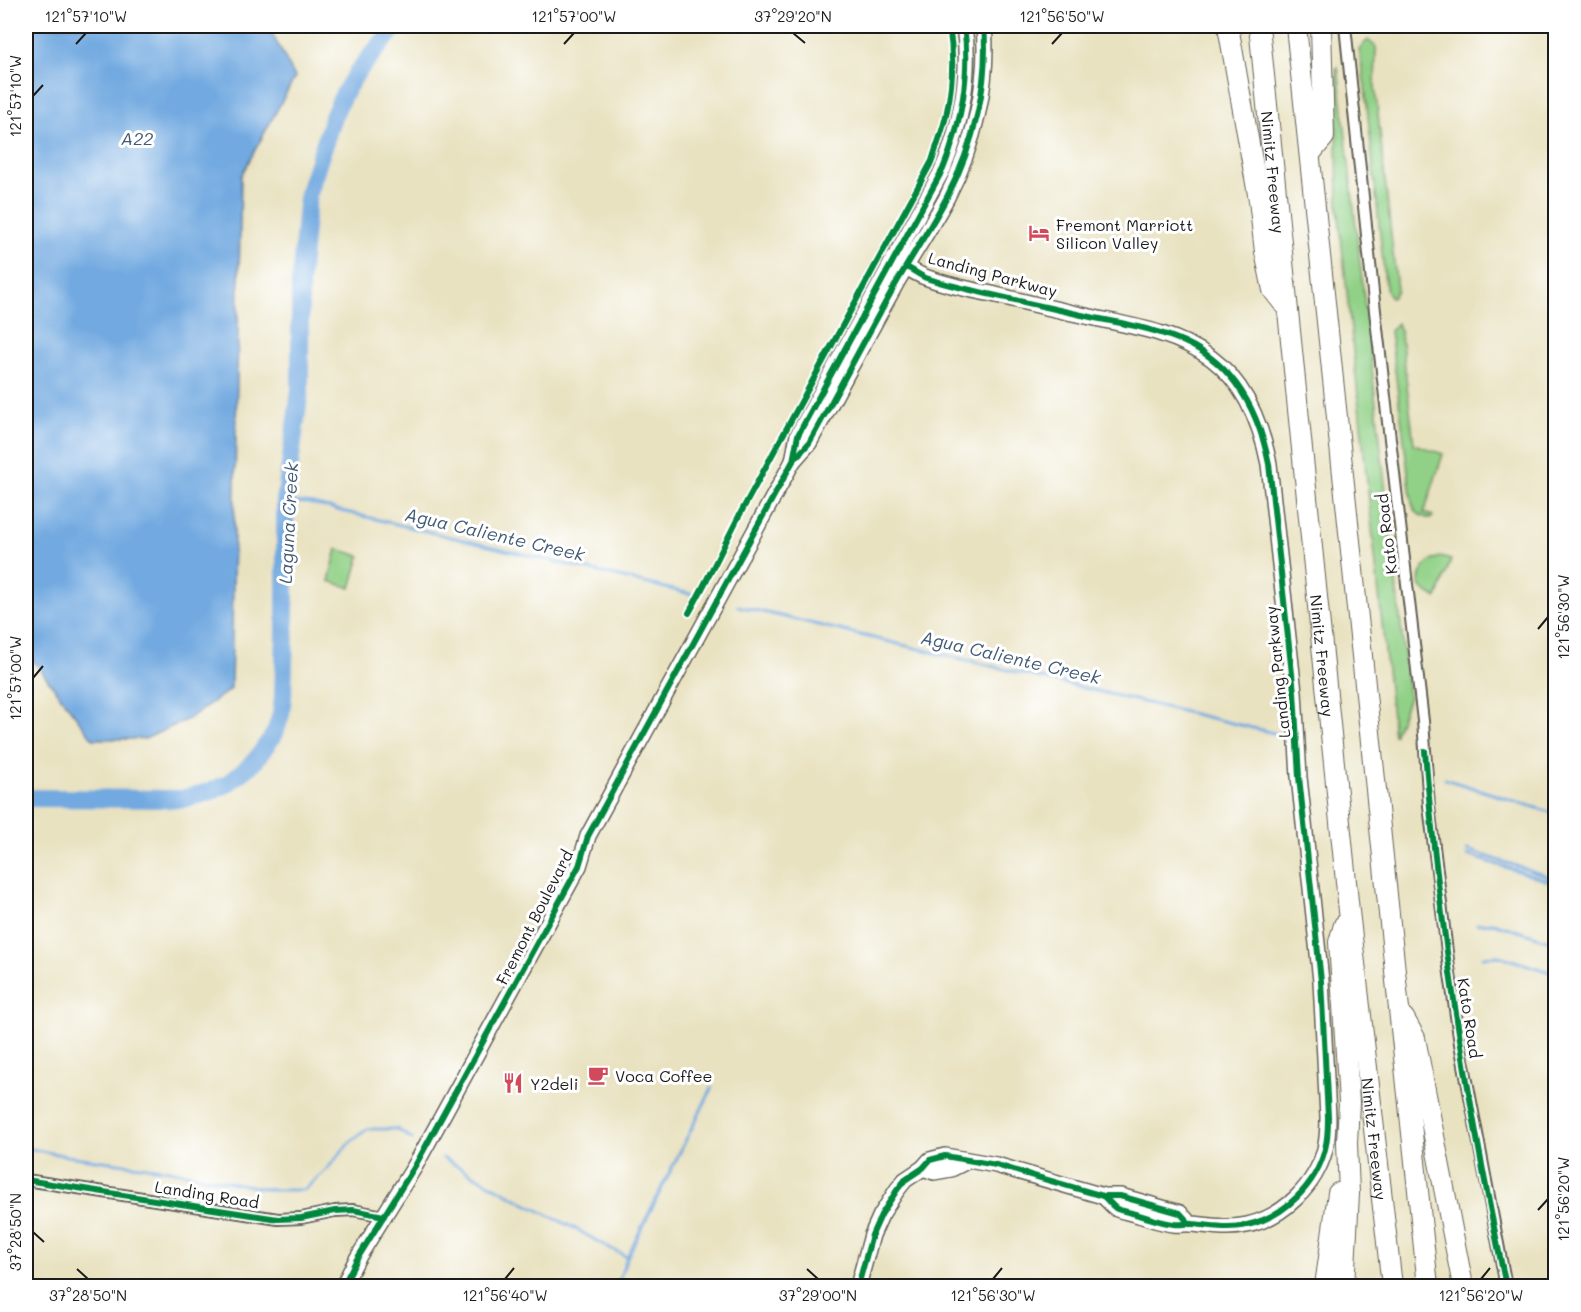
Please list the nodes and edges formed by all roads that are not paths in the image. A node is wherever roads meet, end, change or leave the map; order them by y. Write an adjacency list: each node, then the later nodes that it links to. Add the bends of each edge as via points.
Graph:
1 (964, 26): 10 (main road, Fremont Boulevard)
2 (972, 26): 9 (main road, via 977,34)
3 (1228, 26): 14 (highway, via 1273,290)
4 (1259, 26): 14 (highway, Nimitz Freeway)
5 (1284, 26): 25 (highway)
6 (1296, 26): 12 (highway)
7 (1321, 26): 12 (highway, via 1324,137)
8 (1345, 26): 28 (street, Kato Road, via 1449,971)
9 (985, 33): 11 (main road, Fremont Boulevard)
10 (965, 60): 11 (main road, via 971,66 974,91); 13 (main road, Fremont Boulevard, via 951,152)
11 (981, 98): 13 (main road, Fremont Boulevard, via 957,176)
12 (1310, 154): 16 (highway)
13 (900, 263): 19 (main road, Fremont Boulevard, via 809,443 793,461 588,836 579,866); 21 (main road, Landing Parkway, via 924,277 975,291 1176,338 1213,359 1250,404 1269,464 1294,692 1321,981 1328,1134 1313,1177 1291,1203 1264,1220 1247,1225 1175,1224 1118,1209 1103,1196 996,1165 967,1161 934,1172 923,1168 905,1180 881,1215)
14 (1288, 311): 15 (highway, Nimitz Freeway)
15 (1349, 911): 17 (highway, via 1339,942 1349,1102); 24 (highway, Nimitz Freeway)
16 (1399, 1007): 26 (highway); 27 (highway, via 1415,1038)
17 (1347, 1143): 22 (highway); 23 (highway, via 1349,1194)
18 (26, 1180): 19 (street, Landing Road, via 278,1219 344,1210)
19 (384, 1216): 20 (main road, Fremont Boulevard)
20 (343, 1287)
21 (858, 1287)
22 (1325, 1287)
23 (1344, 1287)
24 (1392, 1287)
25 (1416, 1287)
26 (1428, 1287)
27 (1464, 1287)
28 (1506, 1287)

